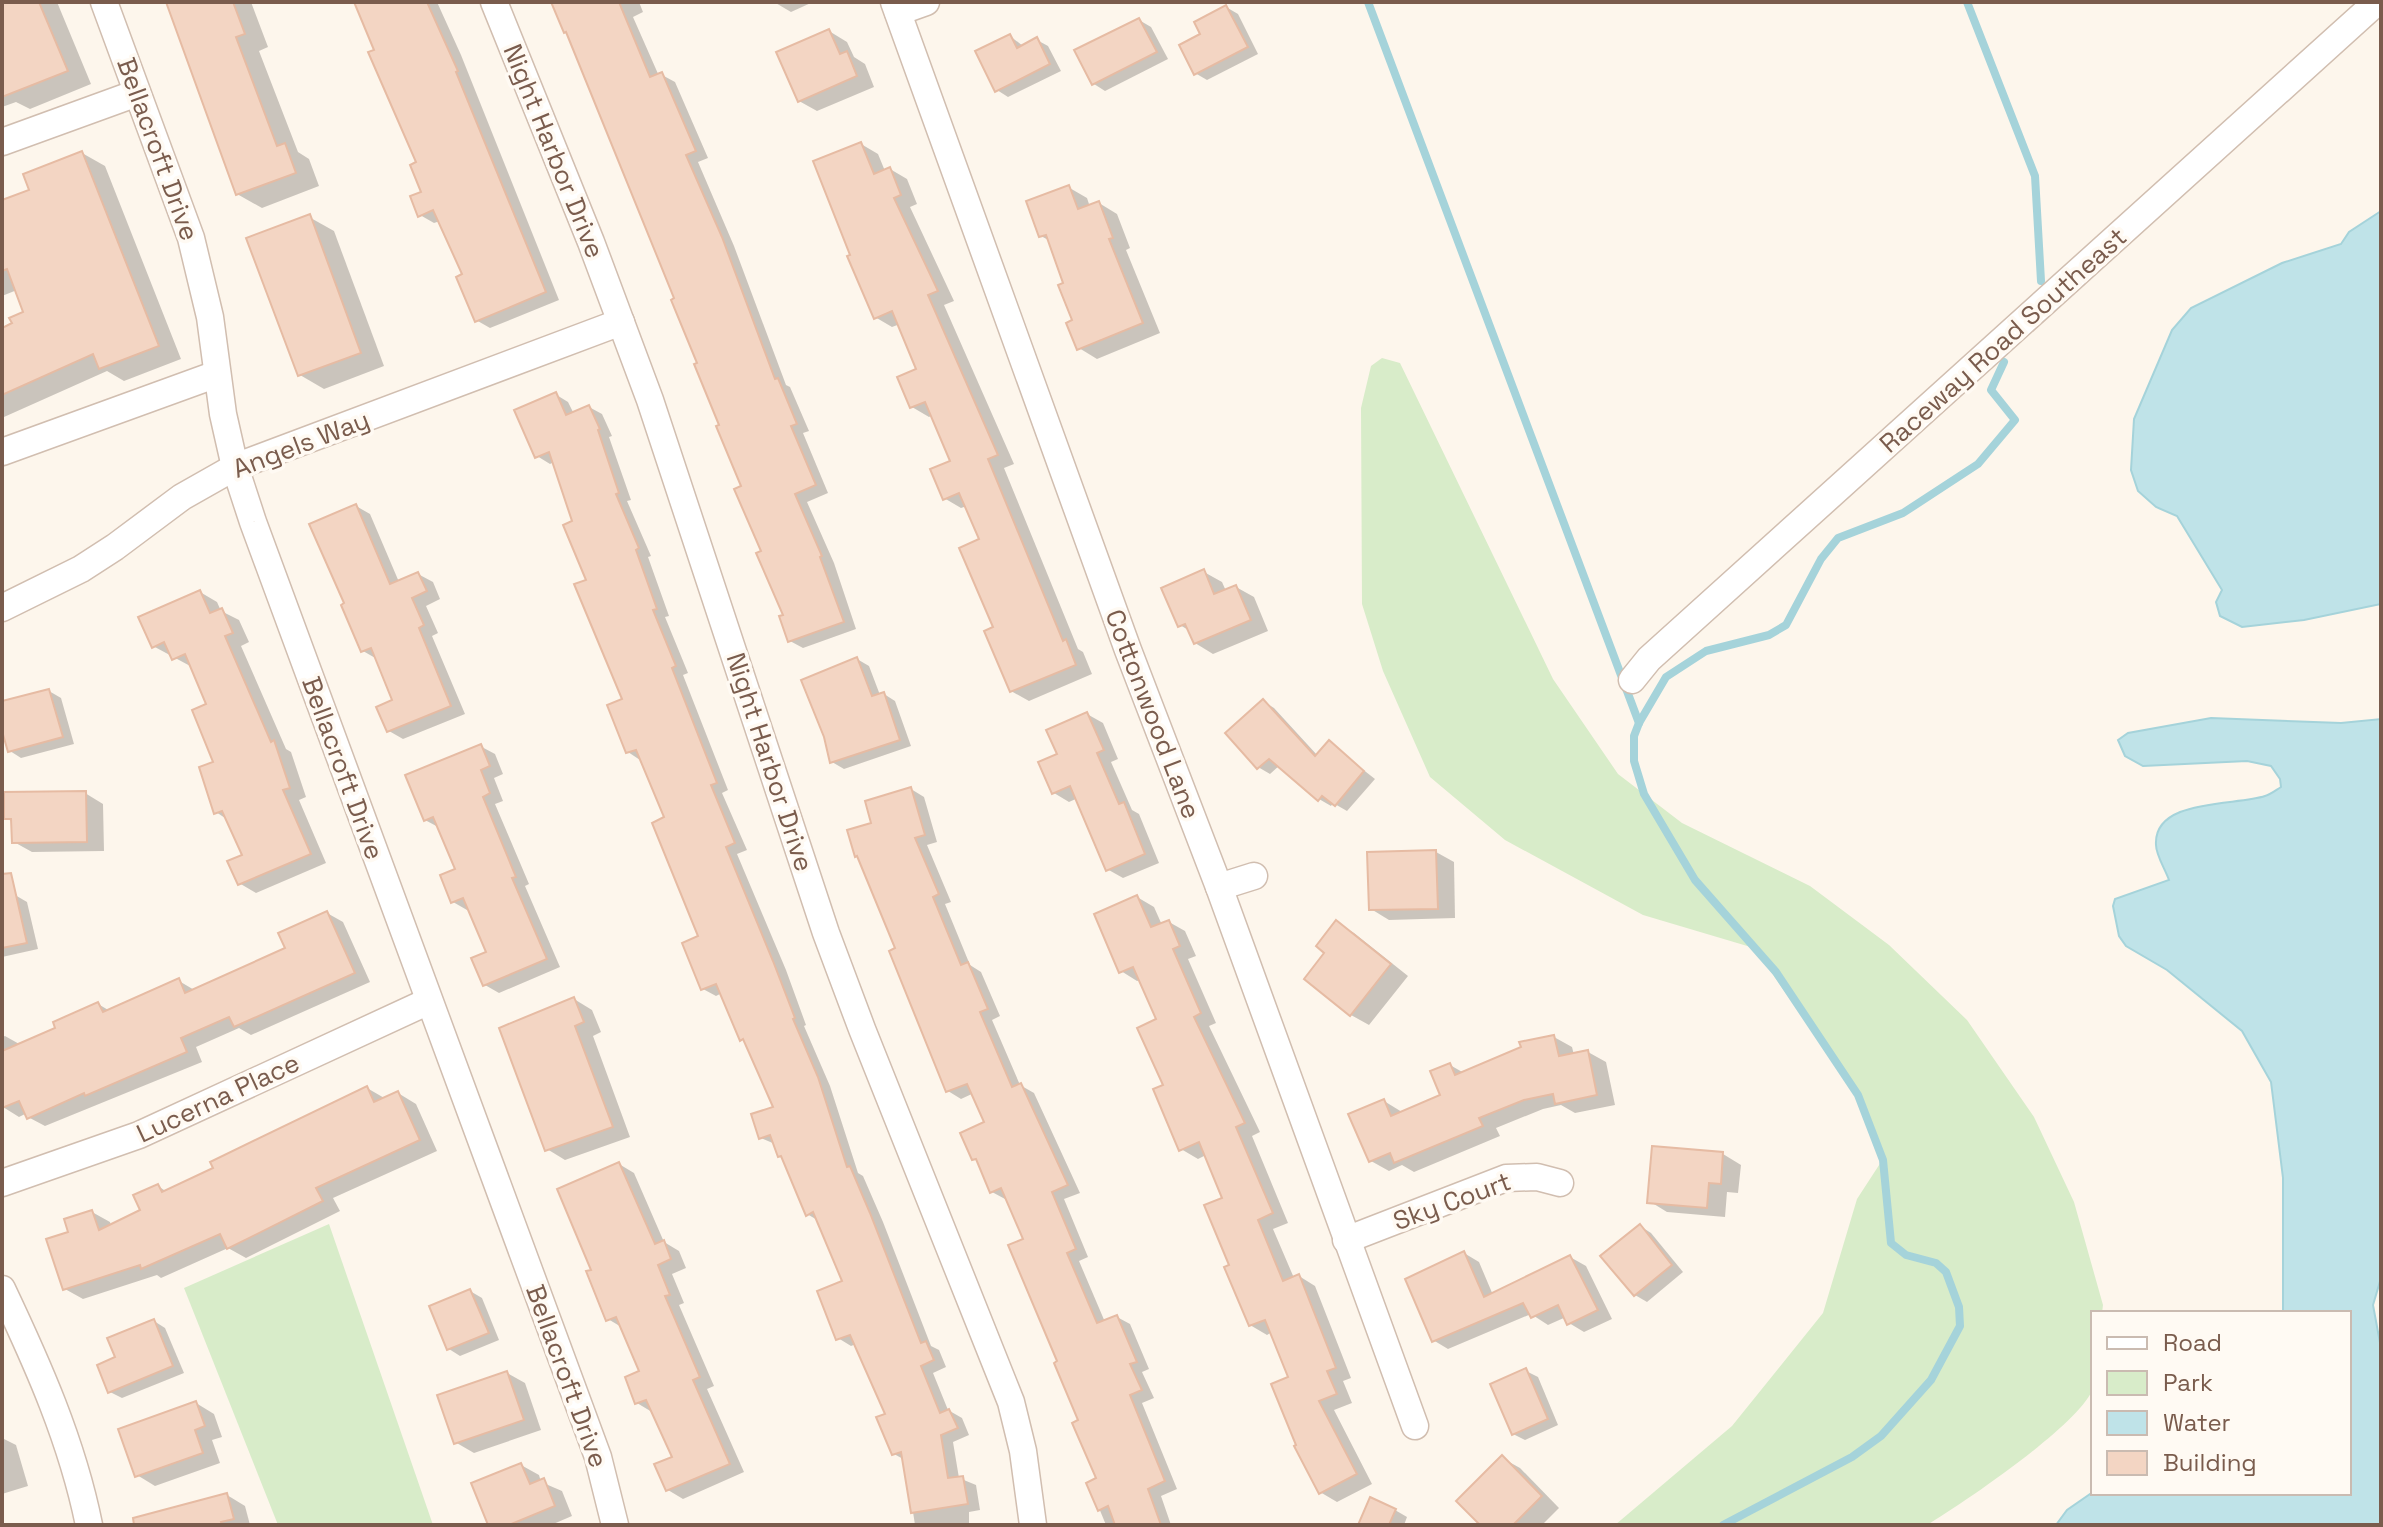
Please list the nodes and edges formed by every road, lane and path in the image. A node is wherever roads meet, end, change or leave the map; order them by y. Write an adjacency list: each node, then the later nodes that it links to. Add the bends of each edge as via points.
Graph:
1 (104, 2): 6 (street, Bellacroft Drive)
2 (494, 2): 8 (street, Night Harbor Drive)
3 (926, 2): 5 (street)
4 (2377, 2): 13 (street, Raceway Road Southeast, via 1649,659)
5 (896, 7): 15 (street, Cottonwood Lane)
6 (137, 93): 7 (street); 9 (street, Bellacroft Drive, via 191,238 208,304)
7 (2, 142)
8 (621, 322): 11 (street, Angels Way); 24 (street, Night Harbor Drive, via 826,933 1011,1402)
9 (217, 374): 10 (street); 11 (street, Bellacroft Drive)
10 (2, 452)
11 (235, 467): 12 (street, Angels Way, via 182,497 81,569); 16 (street, Bellacroft Drive)
12 (2, 608)
13 (1632, 680)
14 (1254, 876): 15 (street)
15 (1219, 887): 19 (street, Cottonwood Lane)
16 (429, 1001): 17 (street, Lucerna Place, via 139,1135); 23 (street, Bellacroft Drive, via 598,1457)
17 (2, 1183)
18 (1560, 1183): 19 (street, Sky Court, via 1506,1178)
19 (1346, 1240): 21 (street, Cottonwood Lane)
20 (2, 1289): 22 (street, via 61,1423)
21 (1415, 1426)
22 (89, 1525)
23 (615, 1525)
24 (1033, 1525)

